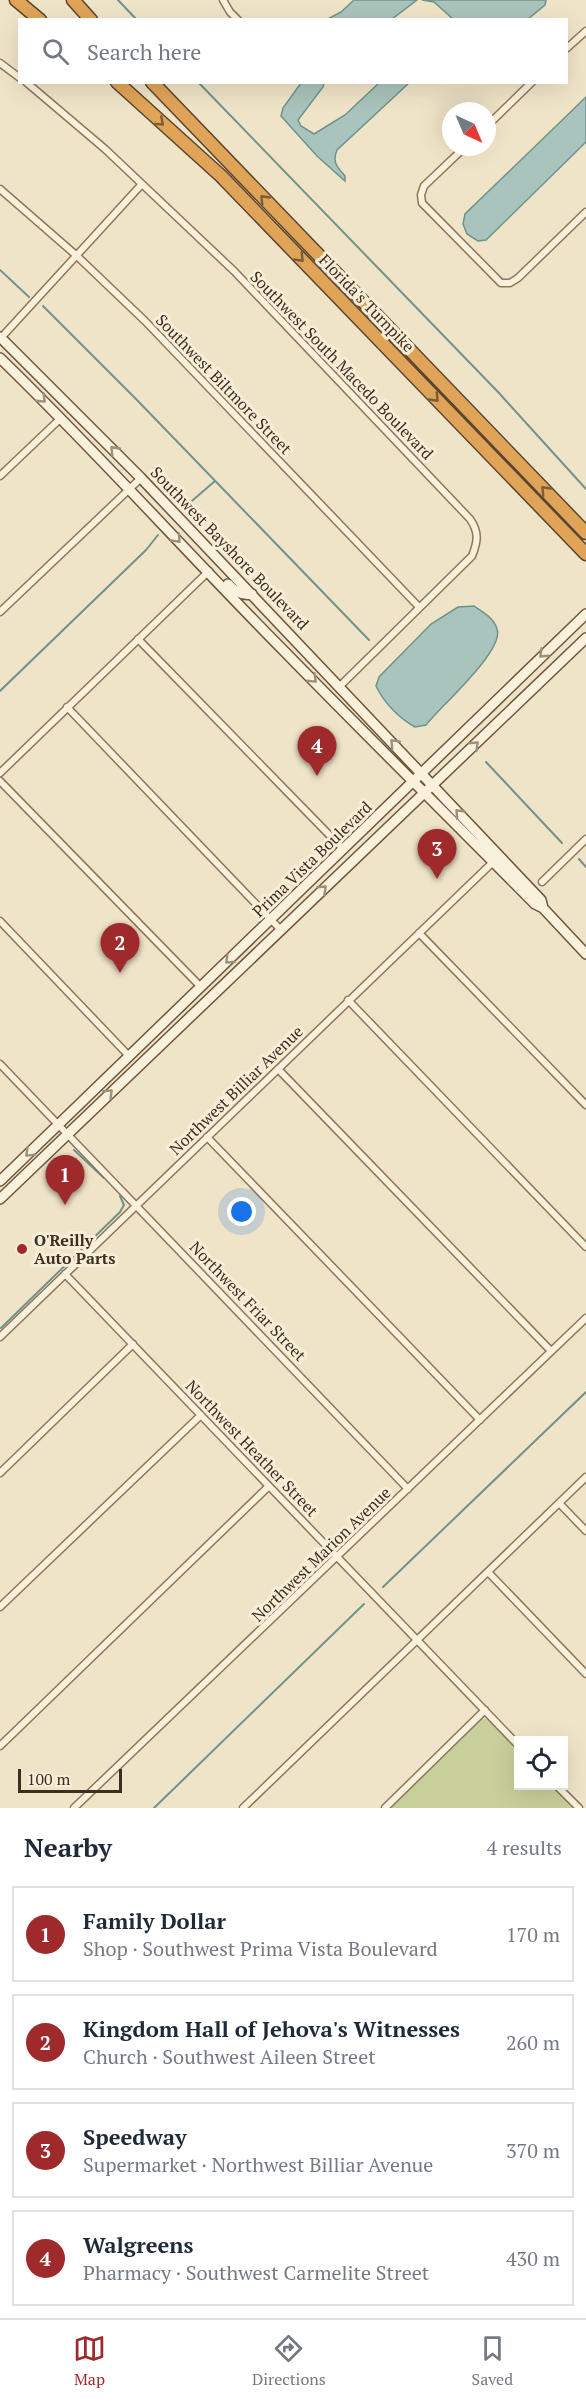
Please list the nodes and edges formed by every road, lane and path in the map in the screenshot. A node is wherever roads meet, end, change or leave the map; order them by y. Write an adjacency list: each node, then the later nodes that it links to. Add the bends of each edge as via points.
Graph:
1 (16, 0): 4 (highway)
2 (73, 0): 5 (highway)
3 (223, 0): 6 (street)
4 (38, 18)
5 (89, 18)
6 (236, 18)
7 (586, 31): 8 (street)
8 (568, 48)
9 (0, 63): 10 (street)
10 (18, 76)
11 (28, 84): 17 (street, Southwest South Macedo Boulevard)
12 (119, 84): 28 (highway, Florida's Turnpike, one-way to 28, via 221,176)
13 (154, 84): 27 (highway, Florida's Turnpike, one-way to 13)
14 (530, 84): 15 (street)
15 (496, 117)
16 (456, 156): 19 (street, via 424,186 422,203 501,283 518,278)
17 (142, 184): 20 (street); 32 (street, Southwest South Macedo Boulevard, via 234,271 471,519 477,537 472,556)
18 (0, 189): 20 (street, Southwest Biltmore Street)
19 (586, 212)
20 (77, 256): 21 (street); 32 (street, Southwest Biltmore Street, via 145,321)
21 (0, 338): 25 (main road, Southwest Bayshore Boulevard, one-way to 21)
22 (0, 358): 23 (main road, Southwest Bayshore Boulevard, one-way to 23)
23 (61, 418): 24 (street); 26 (main road, Southwest Bayshore Boulevard)
24 (0, 476)
25 (141, 478): 26 (street); 31 (main road, Southwest Bayshore Boulevard)
26 (130, 489): 29 (main road, Southwest Bayshore Boulevard, one-way to 29); 34 (street)
27 (586, 533)
28 (586, 554)
29 (196, 559): 30 (main road, Southwest Bayshore Boulevard); 31 (main road, via 206,562 236,592)
30 (208, 571): 33 (main road, Southwest Bayshore Boulevard); 37 (street)
31 (252, 594): 38 (main road, Southwest Bayshore Boulevard)
32 (419, 607): 39 (street, Southwest South Macedo Boulevard)
33 (245, 610): 38 (main road, via 260,610 290,641); 44 (main road, Southwest Bayshore Boulevard, one-way to 44)
34 (0, 612)
35 (586, 614): 42 (main road, Prima Vista Boulevard, one-way to 42)
36 (586, 638): 45 (main road, Prima Vista Boulevard, one-way to 36)
37 (138, 639): 40 (street); 48 (street)
38 (300, 643): 39 (main road, Southwest Bayshore Boulevard)
39 (340, 686): 42 (main road, Southwest Bayshore Boulevard, one-way to 39)
40 (67, 707): 41 (street); 52 (street)
41 (0, 772)
42 (423, 774): 44 (main road, Prima Vista Boulevard); 45 (main road, Southwest Bayshore Boulevard)
43 (0, 781): 57 (street)
44 (414, 782): 46 (main road, Southwest Bayshore Boulevard); 48 (main road, Prima Vista Boulevard)
45 (433, 786): 46 (main road, Prima Vista Boulevard); 51 (main road, Southwest Bayshore Boulevard, one-way to 45, via 541,900)
46 (424, 794): 49 (main road, Southwest Bayshore Boulevard); 54 (main road, Prima Vista Boulevard, one-way to 46)
47 (586, 839): 50 (street)
48 (343, 849): 52 (main road, Prima Vista Boulevard)
49 (492, 862): 51 (main road, Southwest Bayshore Boulevard); 55 (street, Northwest Billiar Avenue)
50 (542, 882)
51 (543, 908): 56 (main road)
52 (272, 920): 54 (street); 57 (main road, Prima Vista Boulevard, one-way to 57)
53 (0, 921): 59 (street)
54 (280, 929): 64 (main road, Prima Vista Boulevard, one-way to 54)
55 (419, 933): 58 (street, Northwest Billiar Avenue); 62 (street)
56 (586, 954)
57 (201, 987): 59 (main road, Prima Vista Boulevard)
58 (348, 1000): 61 (street, Northwest Billiar Avenue); 69 (street)
59 (129, 1056): 63 (main road, Prima Vista Boulevard)
60 (0, 1064): 63 (street, Northwest Friar Street)
61 (278, 1069): 65 (street, Northwest Billiar Avenue); 74 (street)
62 (586, 1105)
63 (58, 1125): 64 (street, Northwest Friar Street); 66 (main road, Prima Vista Boulevard, one-way to 66)
64 (67, 1133): 67 (main road, Prima Vista Boulevard); 68 (street, Northwest Friar Street)
65 (207, 1137): 68 (street, Northwest Billiar Avenue); 76 (street)
66 (0, 1181)
67 (0, 1199)
68 (136, 1205): 70 (street, Northwest Billiar Avenue); 80 (street, Northwest Friar Street)
69 (586, 1247)
70 (66, 1274): 72 (street, Northwest Billiar Avenue); 73 (street, Northwest Heather Street)
71 (586, 1318): 74 (street, Northwest Marion Avenue)
72 (0, 1337)
73 (133, 1344): 75 (street, Northwest Heather Street); 77 (street)
74 (551, 1351): 76 (street, Northwest Marion Avenue)
75 (201, 1415): 79 (street, Northwest Heather Street); 85 (street)
76 (480, 1420): 80 (street, Northwest Marion Avenue)
77 (0, 1473)
78 (586, 1477): 81 (street)
79 (269, 1486): 83 (street, Northwest Heather Street); 90 (street)
80 (408, 1489): 83 (street, Northwest Marion Avenue)
81 (559, 1503): 82 (street); 84 (street)
82 (586, 1531)
83 (338, 1557): 86 (street, Northwest Heather Street); 92 (street, Northwest Marion Avenue)
84 (488, 1572): 86 (street); 87 (street)
85 (0, 1607)
86 (417, 1638): 88 (street, Northwest Heather Street); 93 (street)
87 (586, 1674)
88 (484, 1710): 89 (street, Northwest Heather Street); 94 (street)
89 (514, 1740)
90 (0, 1746)
91 (562, 1790): 95 (street)
92 (74, 1808)
93 (243, 1808)
94 (385, 1808)
95 (579, 1808)

